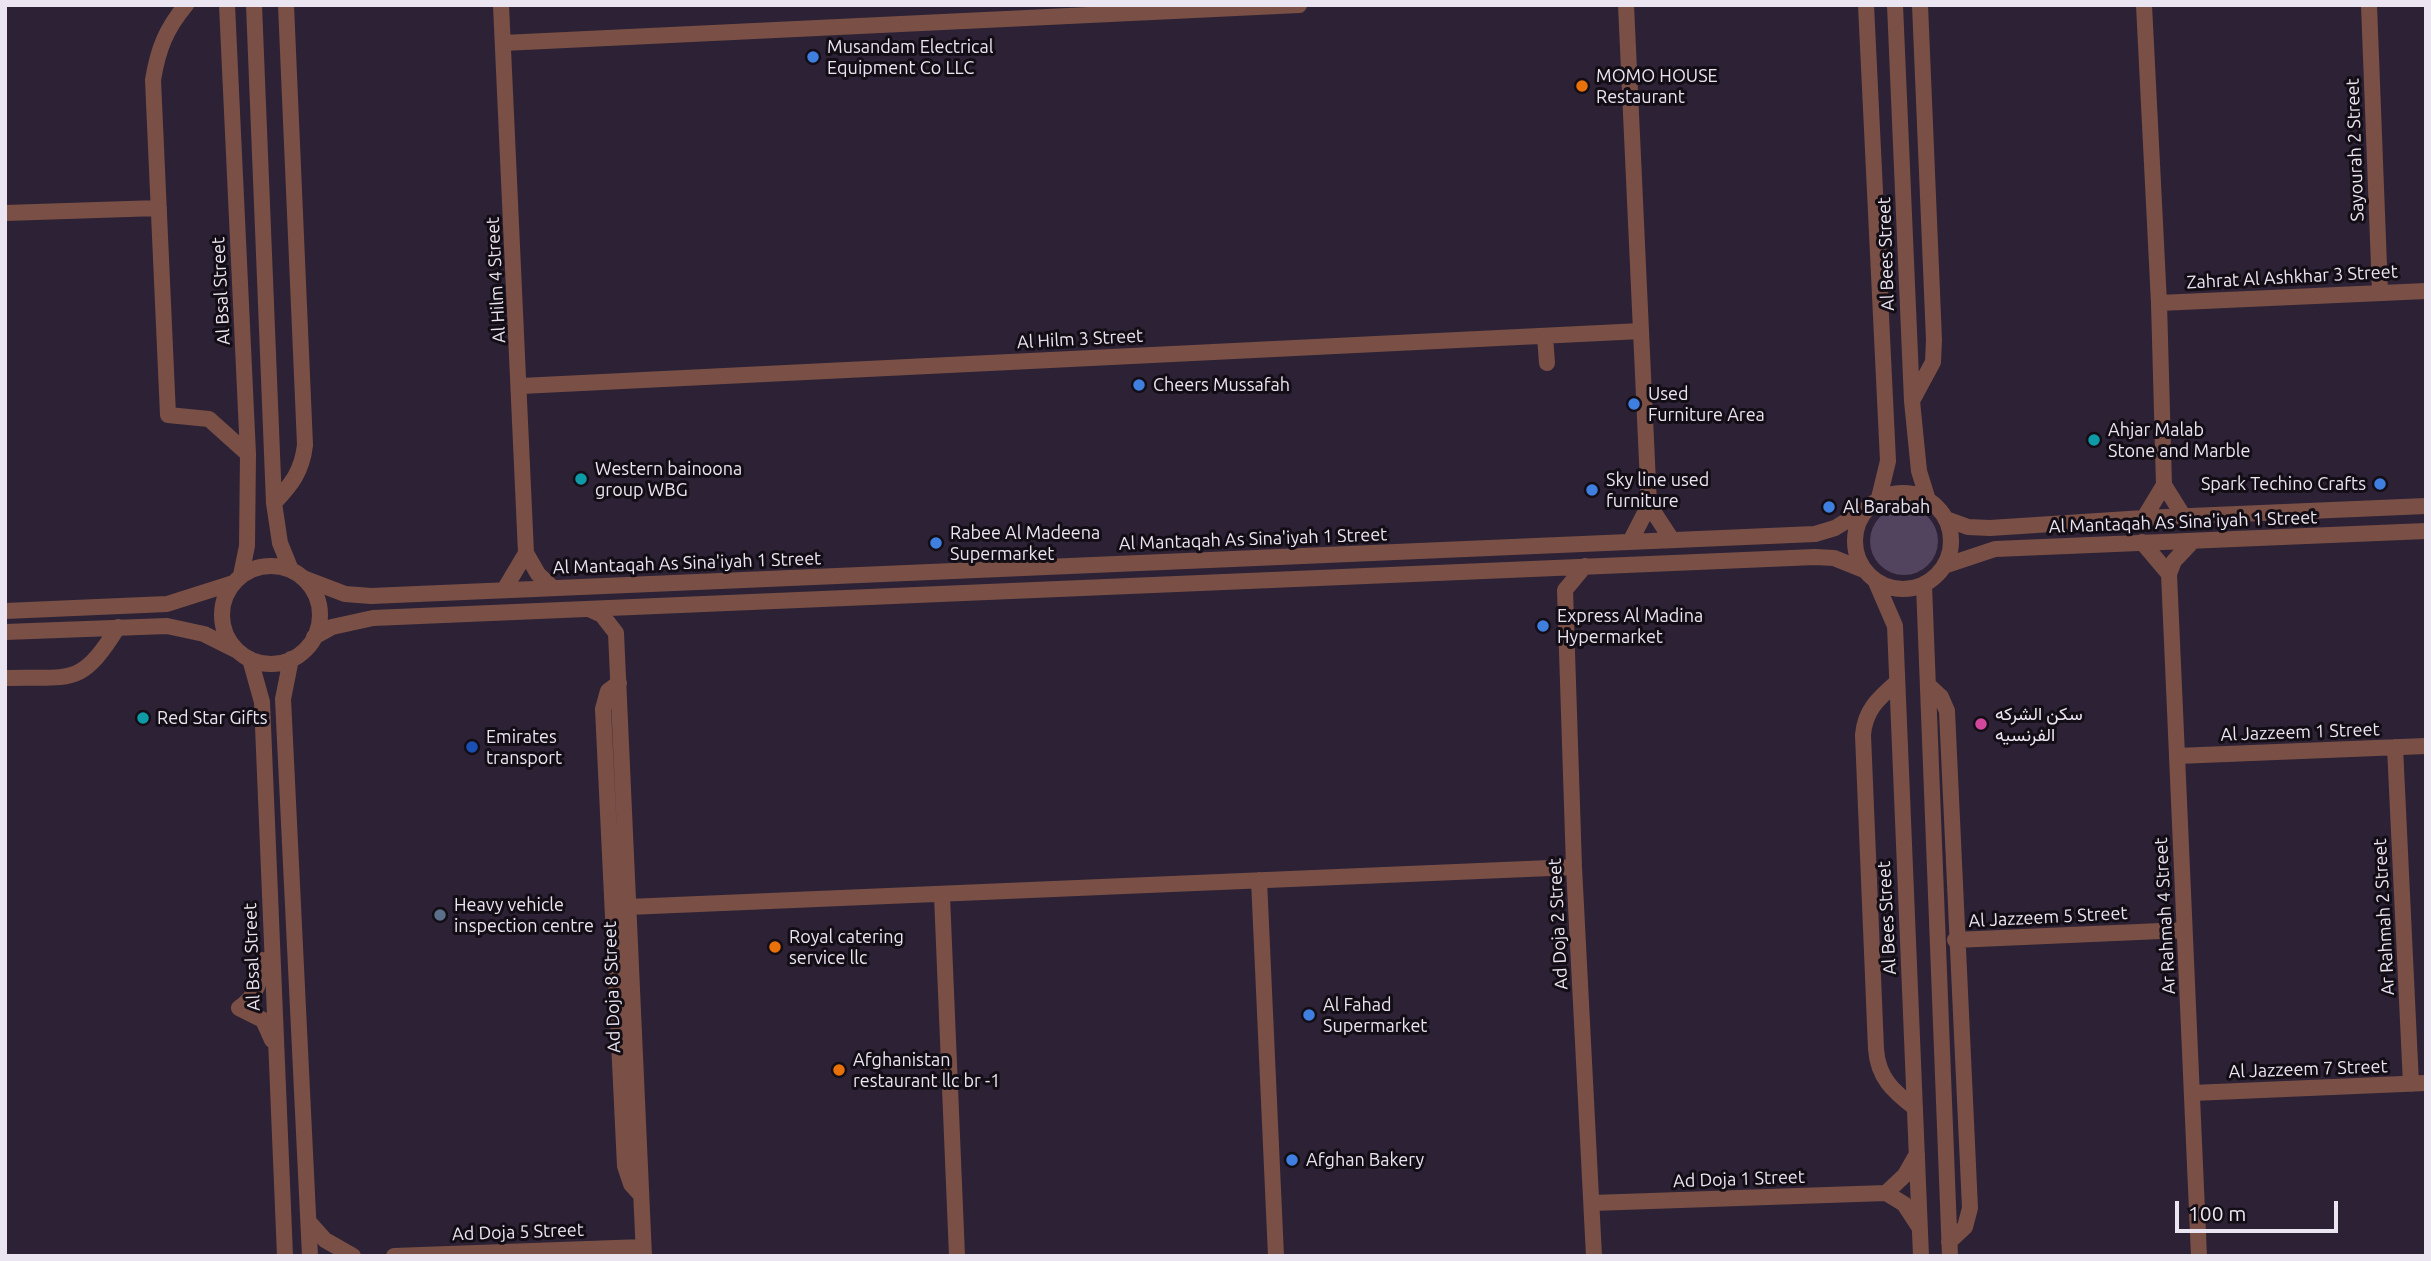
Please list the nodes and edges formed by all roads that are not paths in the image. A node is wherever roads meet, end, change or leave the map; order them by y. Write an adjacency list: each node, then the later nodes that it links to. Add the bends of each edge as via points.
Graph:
1 (186, 5): 14 (street, via 167,28 157,51 153,80)
2 (227, 5): 24 (street, Al Bsal Street)
3 (254, 5): 28 (street)
4 (286, 5): 28 (street, via 305,445 295,482)
5 (501, 5): 13 (street, Al Hilm 4 Street)
6 (1299, 5): 13 (street)
7 (1626, 5): 19 (street)
8 (1866, 5): 26 (street, Al Bees Street, via 1888,461)
9 (1895, 5): 23 (street, Al Bees Street)
10 (1920, 5): 23 (street, via 1934,340 1933,362)
11 (2144, 5): 18 (street)
12 (2369, 5): 17 (street, Sayourah 2 Street)
13 (503, 43): 22 (street, Al Hilm 4 Street)
14 (159, 208): 15 (street); 24 (street, via 168,415 209,419)
15 (5, 213)
16 (2426, 290): 17 (street, Zahrat Al Ashkhar 3 Street)
17 (2380, 292): 18 (street, Zahrat Al Ashkhar 3 Street)
18 (2159, 303): 25 (street)
19 (1641, 331): 20 (street, Al Hilm 3 Street); 29 (street)
20 (1545, 336): 21 (street); 22 (street, Al Hilm 3 Street)
21 (1547, 363)
22 (521, 386): 40 (street, Al Hilm 4 Street)
23 (1912, 401): 27 (street, Al Bees Street, via 1919,471)
24 (248, 454): 47 (street, Al Bsal Street, via 247,546)
25 (2164, 485): 32 (street); 33 (street)
26 (1879, 498): 27 (street, via 1895,493); 31 (street)
27 (1928, 500): 34 (street)
28 (274, 503): 44 (street, via 280,543)
29 (1649, 505): 36 (street); 38 (street)
30 (2426, 506): 32 (street, Al Mantaqah As Sina'iyah 1 Street)
31 (1866, 509): 36 (street, Al Mantaqah As Sina'iyah 1 Street, via 1815,534); 46 (street, via 1854,539 1856,556)
32 (2184, 517): 33 (street, Al Mantaqah As Sina'iyah 1 Street)
33 (2144, 518): 34 (street, Al Mantaqah As Sina'iyah 1 Street, via 1990,528)
34 (1946, 519): 42 (street, via 1951,543)
35 (2426, 531): 37 (street, Al Mantaqah As Sina'iyah 1 Street)
36 (1672, 540): 38 (street, Al Mantaqah As Sina'iyah 1 Street)
37 (2192, 541): 39 (street, Al Mantaqah As Sina'iyah 1 Street); 45 (street)
38 (1630, 542): 49 (street, Al Mantaqah As Sina'iyah 1 Street)
39 (2142, 542): 42 (street, Al Mantaqah As Sina'iyah 1 Street, via 1996,549); 45 (street)
40 (526, 553): 49 (street); 50 (street)
41 (1585, 566): 43 (street); 46 (street, via 1815,557 1834,558); 51 (street)
42 (1944, 566): 48 (street)
43 (1533, 569): 51 (street, via 1549,574); 52 (street)
44 (297, 574): 47 (street, via 265,566); 50 (street, Al Mantaqah As Sina'iyah 1 Street, via 345,594); 58 (street, via 318,599 319,625)
45 (2169, 574): 67 (street, Ar Rahmah 4 Street)
46 (1870, 576): 48 (street, via 1891,588); 62 (street, Al Bees Street, via 1895,626)
47 (237, 579): 54 (street, via 167,604); 59 (street, via 221,615 228,640)
48 (1924, 584): 64 (street)
49 (554, 588): 50 (street, Al Mantaqah As Sina'iyah 1 Street)
50 (504, 590)
51 (1565, 590): 68 (street, Ad Doja 2 Street)
52 (641, 606): 53 (street); 57 (street)
53 (589, 609): 57 (street, via 602,615); 58 (street, via 373,618 332,627)
54 (5, 611)
55 (118, 627): 56 (street); 59 (street, via 186,628); 61 (street, via 99,658 82,672)
56 (5, 632)
57 (616, 633): 63 (street, Ad Doja 8 Street)
58 (314, 638): 60 (street)
59 (244, 655): 60 (street, via 277,663); 72 (street, Al Bsal Street, via 262,702)
60 (291, 659): 83 (street, via 283,699)
61 (5, 678)
62 (1896, 682): 78 (street, Al Bees Street); 78 (street, via 1870,706 1863,735 1876,1049 1886,1082)
63 (619, 683): 71 (street, Ad Doja 8 Street); 81 (street, via 605,696 603,709 625,1166)
64 (1928, 685): 74 (street, via 1947,710); 85 (street)
65 (2426, 746): 66 (street, Al Jazzeem 1 Street)
66 (2395, 747): 67 (street, Al Jazzeem 1 Street); 76 (street, Ar Rahmah 2 Street)
67 (2177, 757): 73 (street, Ar Rahmah 4 Street)
68 (1574, 867): 69 (street); 82 (street, Ad Doja 2 Street)
69 (1259, 880): 70 (street); 92 (street)
70 (942, 896): 71 (street); 91 (street)
71 (628, 907): 81 (street, Ad Doja 8 Street)
72 (270, 920): 75 (street, Al Bsal Street); 75 (street, via 262,943 261,980 239,1008 263,1020)
73 (2184, 930): 74 (street, Al Jazzeem 5 Street); 77 (street, Ar Rahmah 4 Street)
74 (1955, 940): 85 (street, via 1970,1213)
75 (276, 1051): 87 (street, Al Bsal Street)
76 (2418, 1084): 77 (street, Al Jazzeem 7 Street)
77 (2192, 1093): 95 (street, Ar Rahmah 4 Street)
78 (1915, 1108): 79 (street, Al Bees Street)
79 (1918, 1152): 80 (street, via 1905,1175); 84 (street, Al Bees Street)
80 (1886, 1193): 82 (street, Ad Doja 1 Street); 84 (street, via 1910,1212)
81 (641, 1195): 86 (street, Ad Doja 8 Street)
82 (1592, 1203): 93 (street, Ad Doja 2 Street)
83 (309, 1222): 88 (street); 89 (street, via 325,1240)
84 (1920, 1230): 94 (street, Al Bees Street)
85 (1950, 1249)
86 (643, 1252): 90 (street, Ad Doja 5 Street)
87 (285, 1256)
88 (310, 1256)
89 (354, 1256)
90 (394, 1256)
91 (957, 1256)
92 (1276, 1256)
93 (1594, 1256)
94 (1921, 1256)
95 (2199, 1256)

